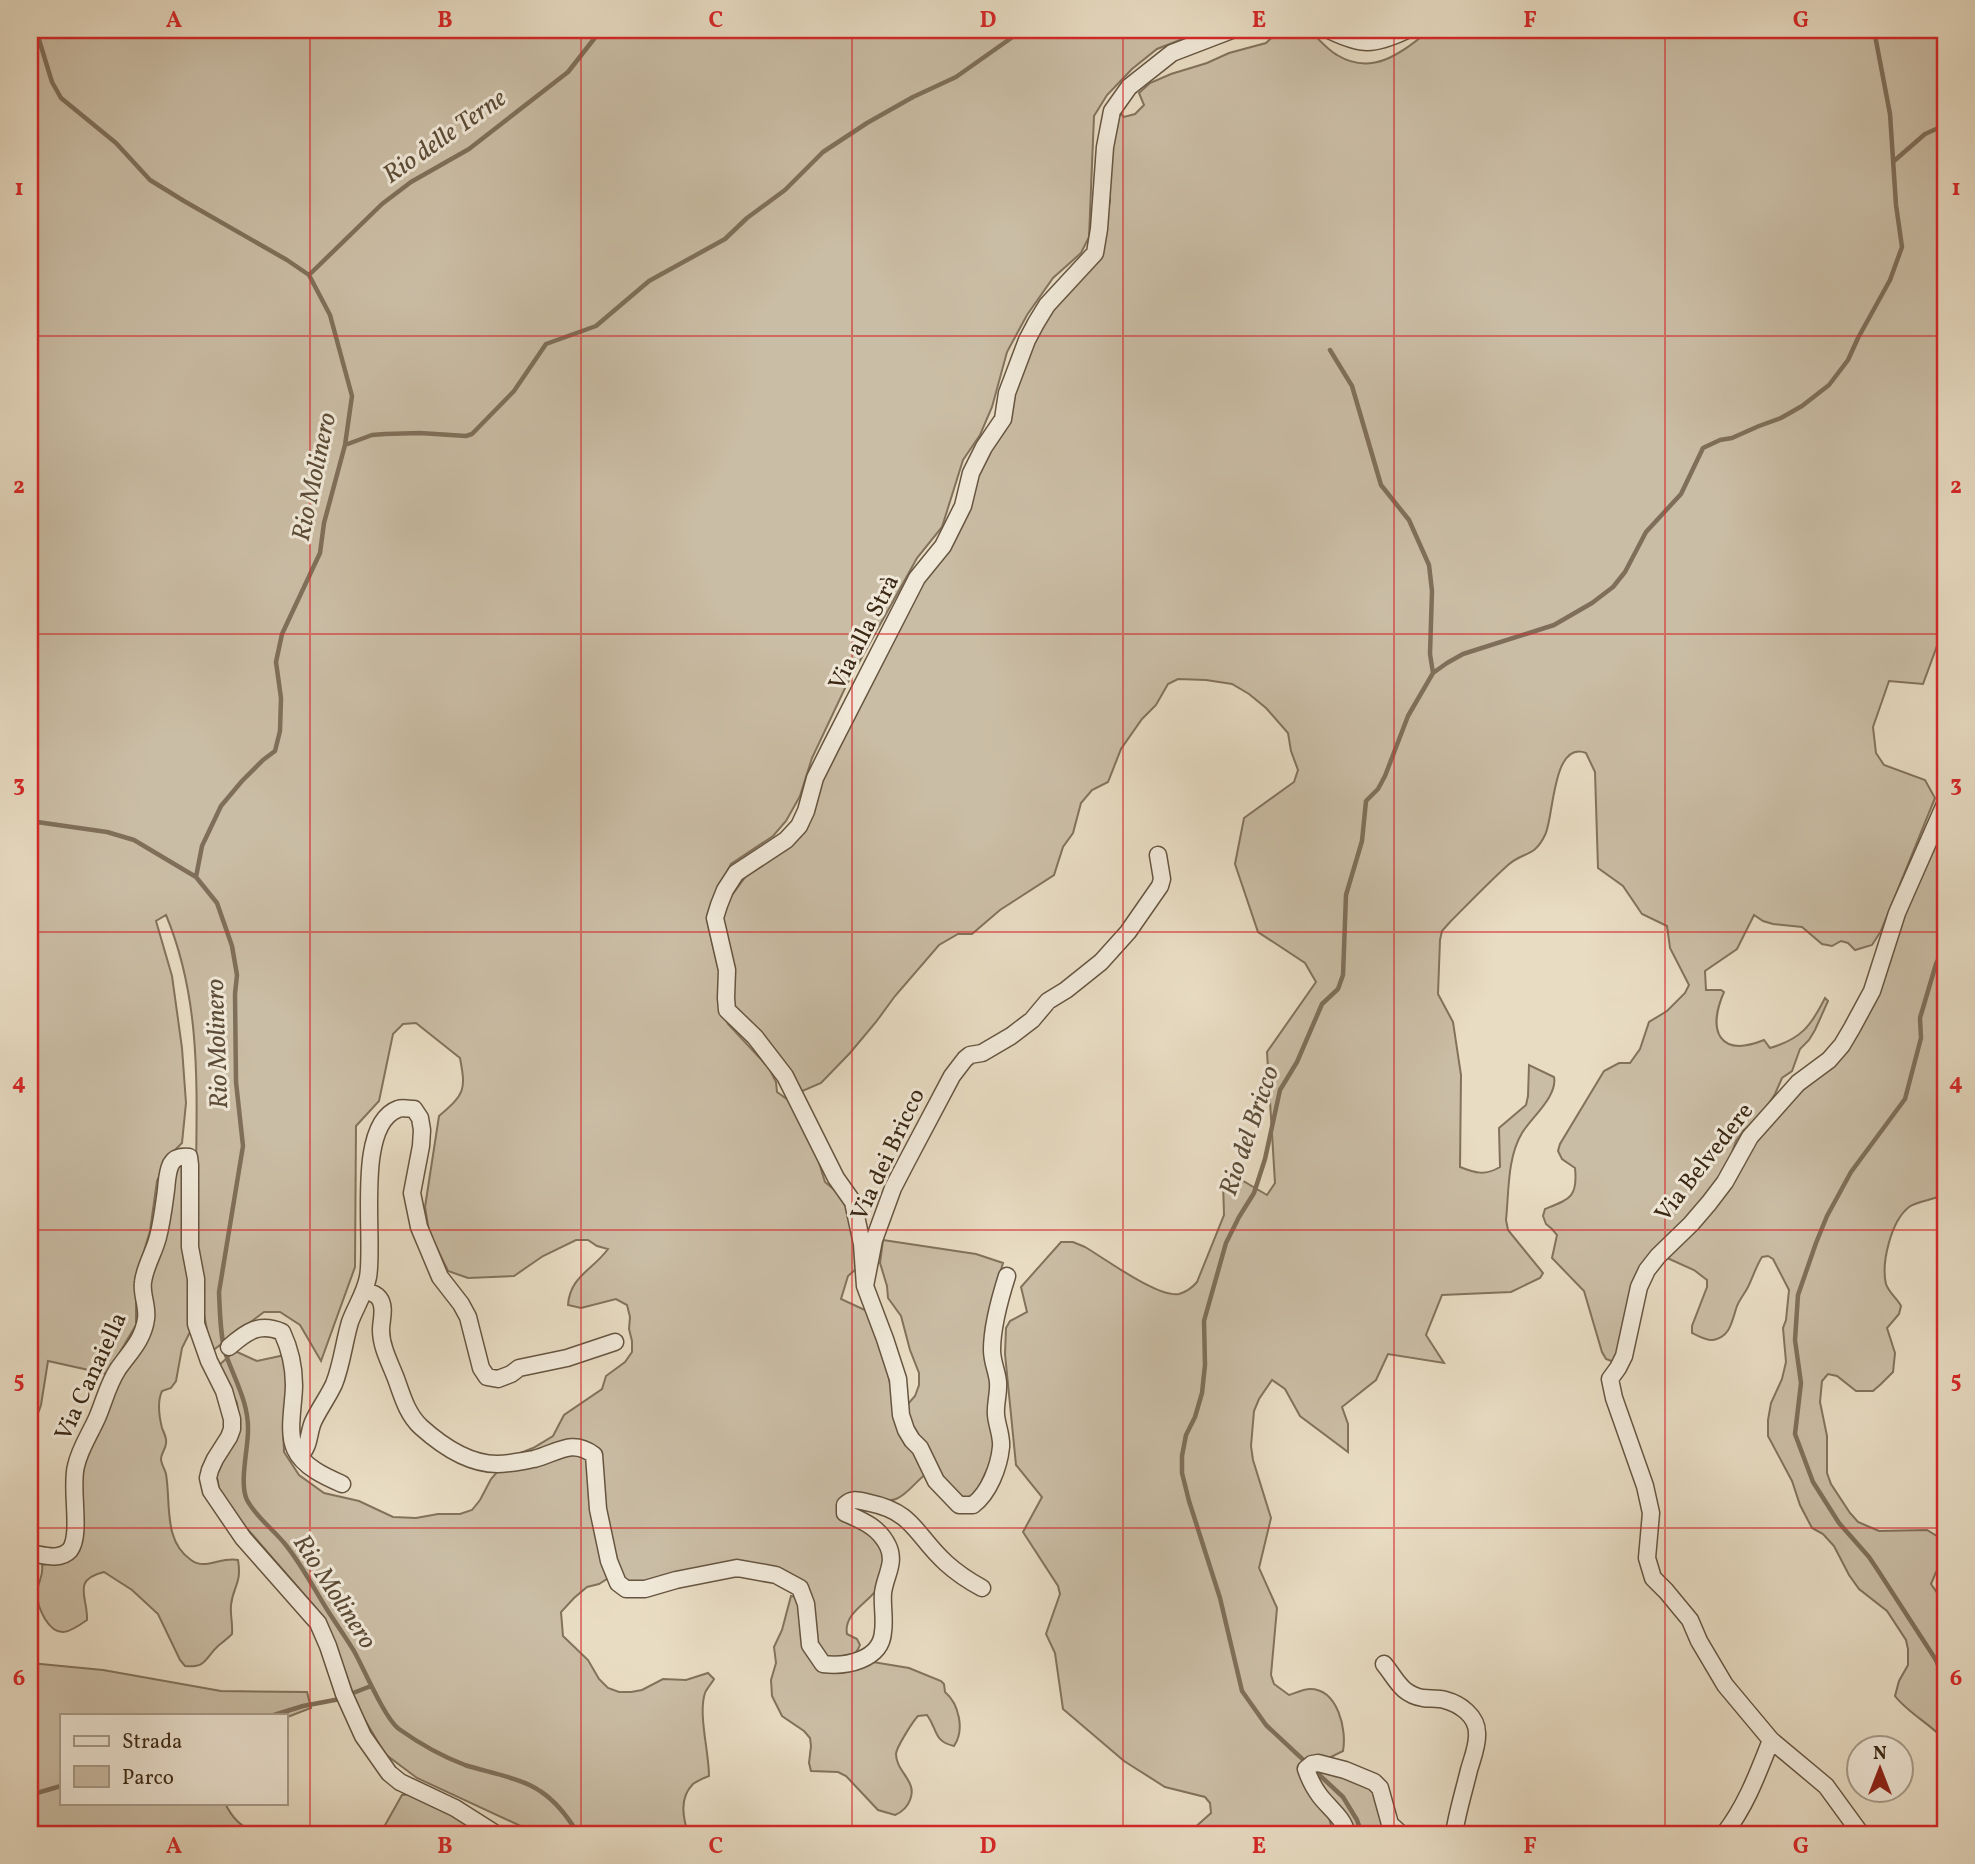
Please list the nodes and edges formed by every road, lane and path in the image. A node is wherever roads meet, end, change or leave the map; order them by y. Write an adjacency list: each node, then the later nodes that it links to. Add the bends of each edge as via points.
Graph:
1 (1232, 30): 7 (street, Via alla Strà, via 1171,53 1129,87 1112,111 1095,253 1047,305 1027,340 1007,393 1003,419 971,473 963,506 943,547 917,578 815,778 799,826 736,873 715,918 727,970 727,1010 785,1076 836,1178 853,1202)
2 (1329, 30): 3 (street, via 1363,43)
3 (1407, 30)
4 (1945, 804): 16 (street, Via Belvedere, via 1852,1028 1829,1060 1798,1083 1750,1137 1709,1203 1647,1270 1624,1356 1610,1379 1651,1513 1647,1558 1653,1578 1690,1620 1718,1675)
5 (1158, 855): 7 (street, Via dei Bricco, via 1160,886 1101,962 1010,1036 970,1055 952,1076 893,1188 874,1240)
6 (1007, 1276): 7 (street, Via dei Bricco, via 992,1348 1001,1447 990,1483 970,1506 960,1505 936,1481 906,1430 898,1379)
7 (866, 1286)
8 (365, 1291): 9 (street, via 375,1138 390,1113 414,1109 422,1130 412,1193 419,1227 440,1278 468,1317 487,1377 498,1379 526,1366); 11 (street, via 349,1324 333,1385); 14 (street, via 382,1305 384,1346 408,1411 422,1429 465,1457 497,1464 573,1446 594,1455 598,1509 609,1561 618,1583 626,1589 645,1589 737,1568 776,1575 800,1588 810,1645 823,1664 861,1661 883,1634 883,1596 892,1560 878,1530 845,1513 845,1506 854,1500 901,1514 948,1565)
9 (615, 1342)
10 (229, 1348): 11 (street, via 255,1330 270,1327 282,1332 292,1362 292,1440)
11 (299, 1456): 12 (street, via 320,1475)
12 (342, 1484)
13 (30, 1553): 17 (street, Via Canaiella, via 56,1557 73,1545 76,1464 109,1385 144,1330 147,1316 142,1285 159,1236 168,1172 175,1159 189,1157 196,1324 232,1419 229,1437 210,1470 211,1491 243,1538 318,1623 363,1736 389,1773)
14 (982, 1588)
15 (1384, 1664): 20 (street, via 1409,1695 1464,1708 1476,1726)
16 (1771, 1740): 21 (street, via 1750,1793); 22 (street, Via Belvedere, via 1826,1786)
17 (496, 1834)
18 (1347, 1834): 19 (street, via 1345,1824 1309,1778 1306,1769 1311,1764 1345,1770 1374,1782 1390,1824)
19 (1401, 1834)
20 (1454, 1834)
21 (1724, 1834)
22 (1861, 1834)

